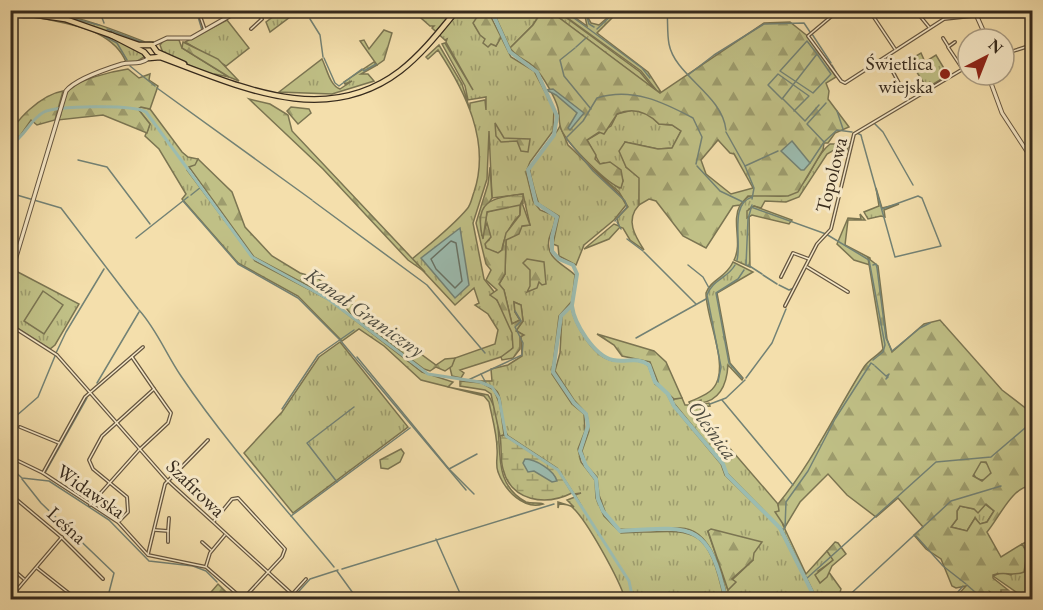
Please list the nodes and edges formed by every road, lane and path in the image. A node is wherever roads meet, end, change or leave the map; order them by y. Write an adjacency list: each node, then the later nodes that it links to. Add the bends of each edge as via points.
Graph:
1 (198, 10): 16 (street)
2 (240, 10): 16 (street)
3 (255, 10): 15 (street, via 262,20)
4 (404, 10): 12 (street)
5 (457, 10): 21 (main road, via 391,78 330,99 298,100 259,93 195,70)
6 (839, 10): 25 (street, via 808,36 843,83)
7 (868, 10): 22 (street)
8 (915, 10): 14 (street)
9 (1025, 10): 11 (street)
10 (10, 11): 24 (main road, via 65,19 111,34)
11 (975, 13): 13 (street); 14 (street, via 949,18)
12 (407, 15)
13 (981, 27)
14 (930, 28): 22 (street)
15 (251, 29)
16 (205, 31): 21 (street, via 188,39 162,39)
17 (943, 38): 20 (street)
18 (955, 42): 20 (street)
19 (1032, 45): 23 (street)
20 (948, 46): 26 (street)
21 (155, 50): 24 (main road); 24 (main road)
22 (896, 50): 25 (street)
23 (1016, 50)
24 (146, 53): 33 (street, via 140,62 122,64 66,91)
25 (885, 59): 29 (street)
26 (956, 59)
27 (956, 73): 29 (street, Topolowa)
28 (992, 87): 30 (street, via 1002,113)
29 (909, 101): 31 (street, Topolowa, via 853,135 838,207 828,234 818,242)
30 (1032, 159)
31 (810, 260): 32 (street, Topolowa); 34 (street, via 793,253)
32 (807, 267): 35 (street); 36 (street, Topolowa)
33 (10, 277)
34 (782, 277)
35 (848, 292)
36 (785, 306)
37 (10, 325): 41 (street, Szafirowa, via 57,356)
38 (143, 347): 39 (street)
39 (132, 357): 40 (street); 41 (street)
40 (154, 388): 42 (street); 46 (street, via 171,417)
41 (88, 394): 42 (street, Szafirowa); 45 (street)
42 (115, 424): 46 (street, Szafirowa); 50 (street, via 102,436 89,460 91,467)
43 (20, 427): 45 (street)
44 (208, 440): 49 (street)
45 (59, 443): 48 (street)
46 (139, 450): 49 (street, Szafirowa); 50 (street)
47 (10, 457): 48 (street, Widawska)
48 (43, 473): 52 (street, Widawska)
49 (167, 480): 55 (street, Szafirowa); 56 (street)
50 (110, 483): 52 (street); 54 (street, via 128,501 128,512)
51 (10, 494): 59 (street, Leśna)
52 (90, 505): 54 (street, Widawska)
53 (170, 518): 57 (street)
54 (118, 522): 63 (street, Widawska)
55 (213, 522): 58 (street, Szafirowa); 67 (street, via 232,499 238,498 285,549)
56 (154, 530): 57 (street); 63 (street)
57 (168, 531): 60 (street)
58 (226, 535): 62 (street); 67 (street, Szafirowa)
59 (62, 537): 65 (street); 68 (street, Leśna)
60 (168, 542)
61 (202, 542): 62 (street)
62 (212, 551): 66 (street)
63 (148, 555): 66 (street)
64 (10, 567): 70 (street)
65 (36, 567): 70 (street); 74 (street)
66 (206, 567): 75 (street)
67 (269, 572): 72 (street, Szafirowa); 75 (street)
68 (103, 579)
69 (306, 579): 72 (street)
70 (24, 580): 71 (street)
71 (15, 592): 73 (street); 76 (street)
72 (292, 594): 77 (street)
73 (10, 598)
74 (75, 598)
75 (244, 599)
76 (24, 600)
77 (287, 600)

